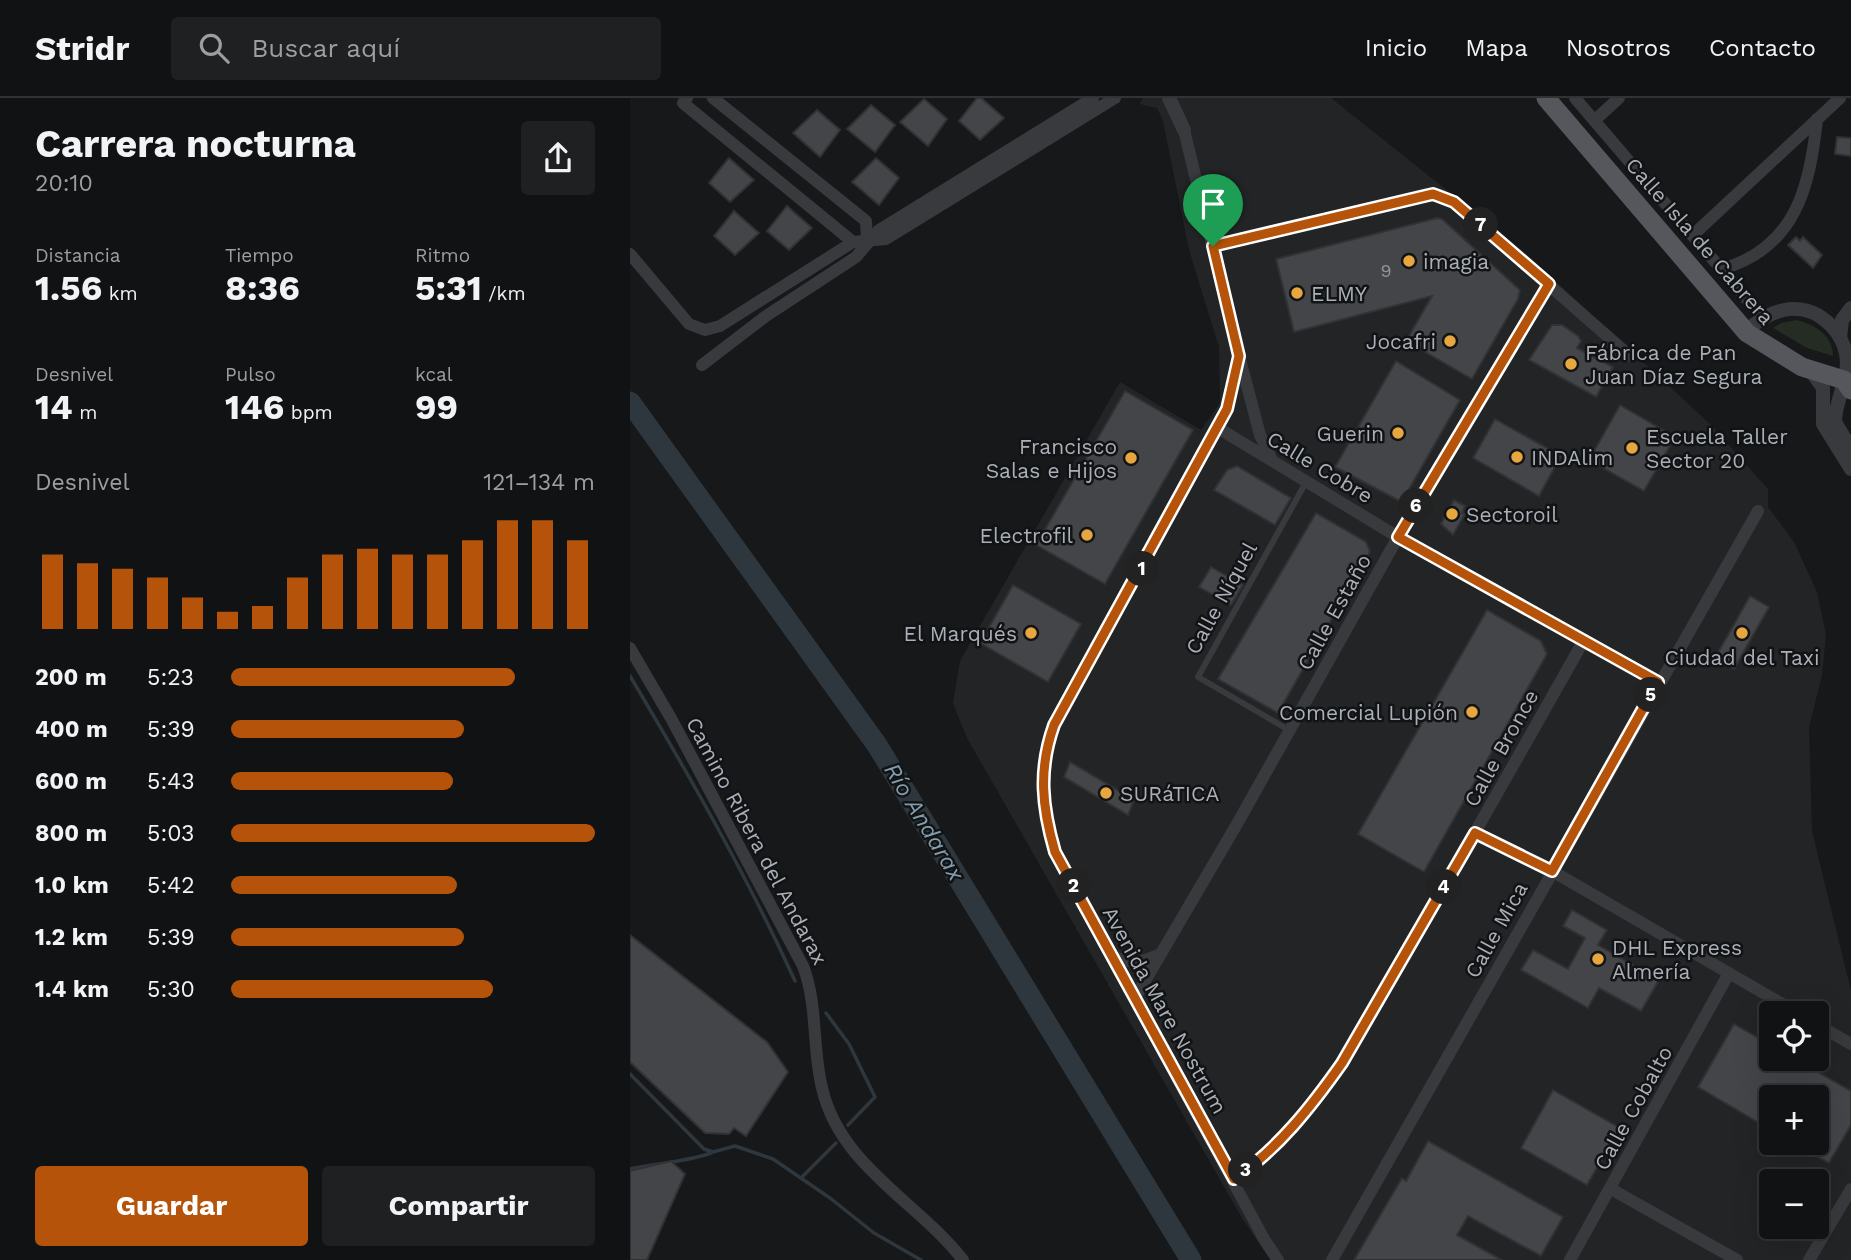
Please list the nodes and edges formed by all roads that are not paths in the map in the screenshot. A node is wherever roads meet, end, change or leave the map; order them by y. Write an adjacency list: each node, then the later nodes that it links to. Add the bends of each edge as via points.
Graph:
1 (713, 98): 17 (street, via 866,221)
2 (1070, 98): 11 (street); 12 (street)
3 (1115, 98): 11 (street)
4 (1169, 98): 15 (street, Avenida Mare Nostrum)
5 (1179, 98): 15 (street, Avenida Mare Nostrum)
6 (1546, 98): 26 (main road, Calle Isla de Cabrera)
7 (1576, 98): 14 (street, Calle Isla de Cabrera)
8 (1619, 98): 14 (street)
9 (1840, 98): 13 (street)
10 (685, 100): 18 (street)
11 (1089, 103): 12 (street); 17 (street, via 886,239)
12 (1069, 113): 17 (street)
13 (1817, 119): 16 (street); 21 (street, via 1812,164 1793,217 1770,246 1745,262)
14 (1595, 120): 16 (street, Calle Isla de Cabrera)
15 (1184, 130): 19 (street, Avenida Mare Nostrum)
16 (1693, 235): 21 (street, Calle Isla de Cabrera)
17 (867, 241): 18 (street); 30 (street, via 856,257)
18 (853, 242): 20 (street, via 749,309 705,330 689,324)
19 (1213, 246): 22 (street, via 1426,194 1447,198); 28 (street, Avenida Mare Nostrum)
20 (630, 254)
21 (1722, 269): 24 (street, Calle Isla de Cabrera)
22 (1549, 284): 29 (street); 39 (street, Calle Estaño)
23 (1847, 314): 25 (street); 27 (street)
24 (1763, 318): 25 (street, via 1795,309); 26 (street)
25 (1823, 319): 27 (street)
26 (1745, 331): 31 (main road, Calle Isla de Cabrera)
27 (1840, 338): 32 (street)
28 (1239, 356): 33 (street, Avenida Mare Nostrum); 35 (street, Avenida Mare Nostrum, via 1260,435)
29 (1630, 356)
30 (702, 365)
31 (1811, 371): 32 (main road, Calle Isla de Cabrera); 36 (street, via 1823,388 1823,424)
32 (1848, 382): 34 (street, via 1835,422)
33 (1218, 428): 35 (street, Calle Cobre); 47 (street, Avenida Mare Nostrum, via 1054,725 1044,753 1041,785 1055,852)
34 (1851, 449)
35 (1273, 461): 37 (street, Calle Cobre)
36 (1851, 469)
37 (1307, 480): 39 (street, Calle Cobre); 43 (lane, Calle Níquel, via 1198,677)
38 (1758, 512): 42 (street, Calle Mica)
39 (1398, 537): 40 (street, Calle Cobre); 43 (street, Calle Estaño)
40 (1584, 640): 42 (street, Calle Cobre); 44 (street, Calle Bronce)
41 (630, 648): 56 (street, Camino Ribera del Andarax, via 803,966 811,987 822,1088 840,1133 869,1172 926,1218)
42 (1658, 682): 45 (street, Calle Mica)
43 (1289, 730): 46 (street, Calle Estaño)
44 (1475, 833): 45 (street); 53 (street, Calle Bronce, via 1342,1063 1263,1157)
45 (1552, 871): 48 (street); 58 (street, Calle Mica)
46 (1159, 955): 47 (street, via 1137,963); 49 (street, Calle Estaño)
47 (1113, 957): 49 (street, Avenida Mare Nostrum)
48 (1729, 973): 50 (street); 54 (street, Calle Cobalto)
49 (1135, 998): 53 (street, Avenida Mare Nostrum)
50 (1777, 1001)
51 (1829, 1031): 52 (street)
52 (1851, 1044)
53 (1234, 1179): 57 (street, Avenida Mare Nostrum)
54 (1611, 1189): 59 (street, Calle Cobalto); 60 (street)
55 (1851, 1189): 61 (street)
56 (963, 1260)
57 (1278, 1260)
58 (1332, 1260)
59 (1570, 1260)
60 (1737, 1260)
61 (1809, 1260)

